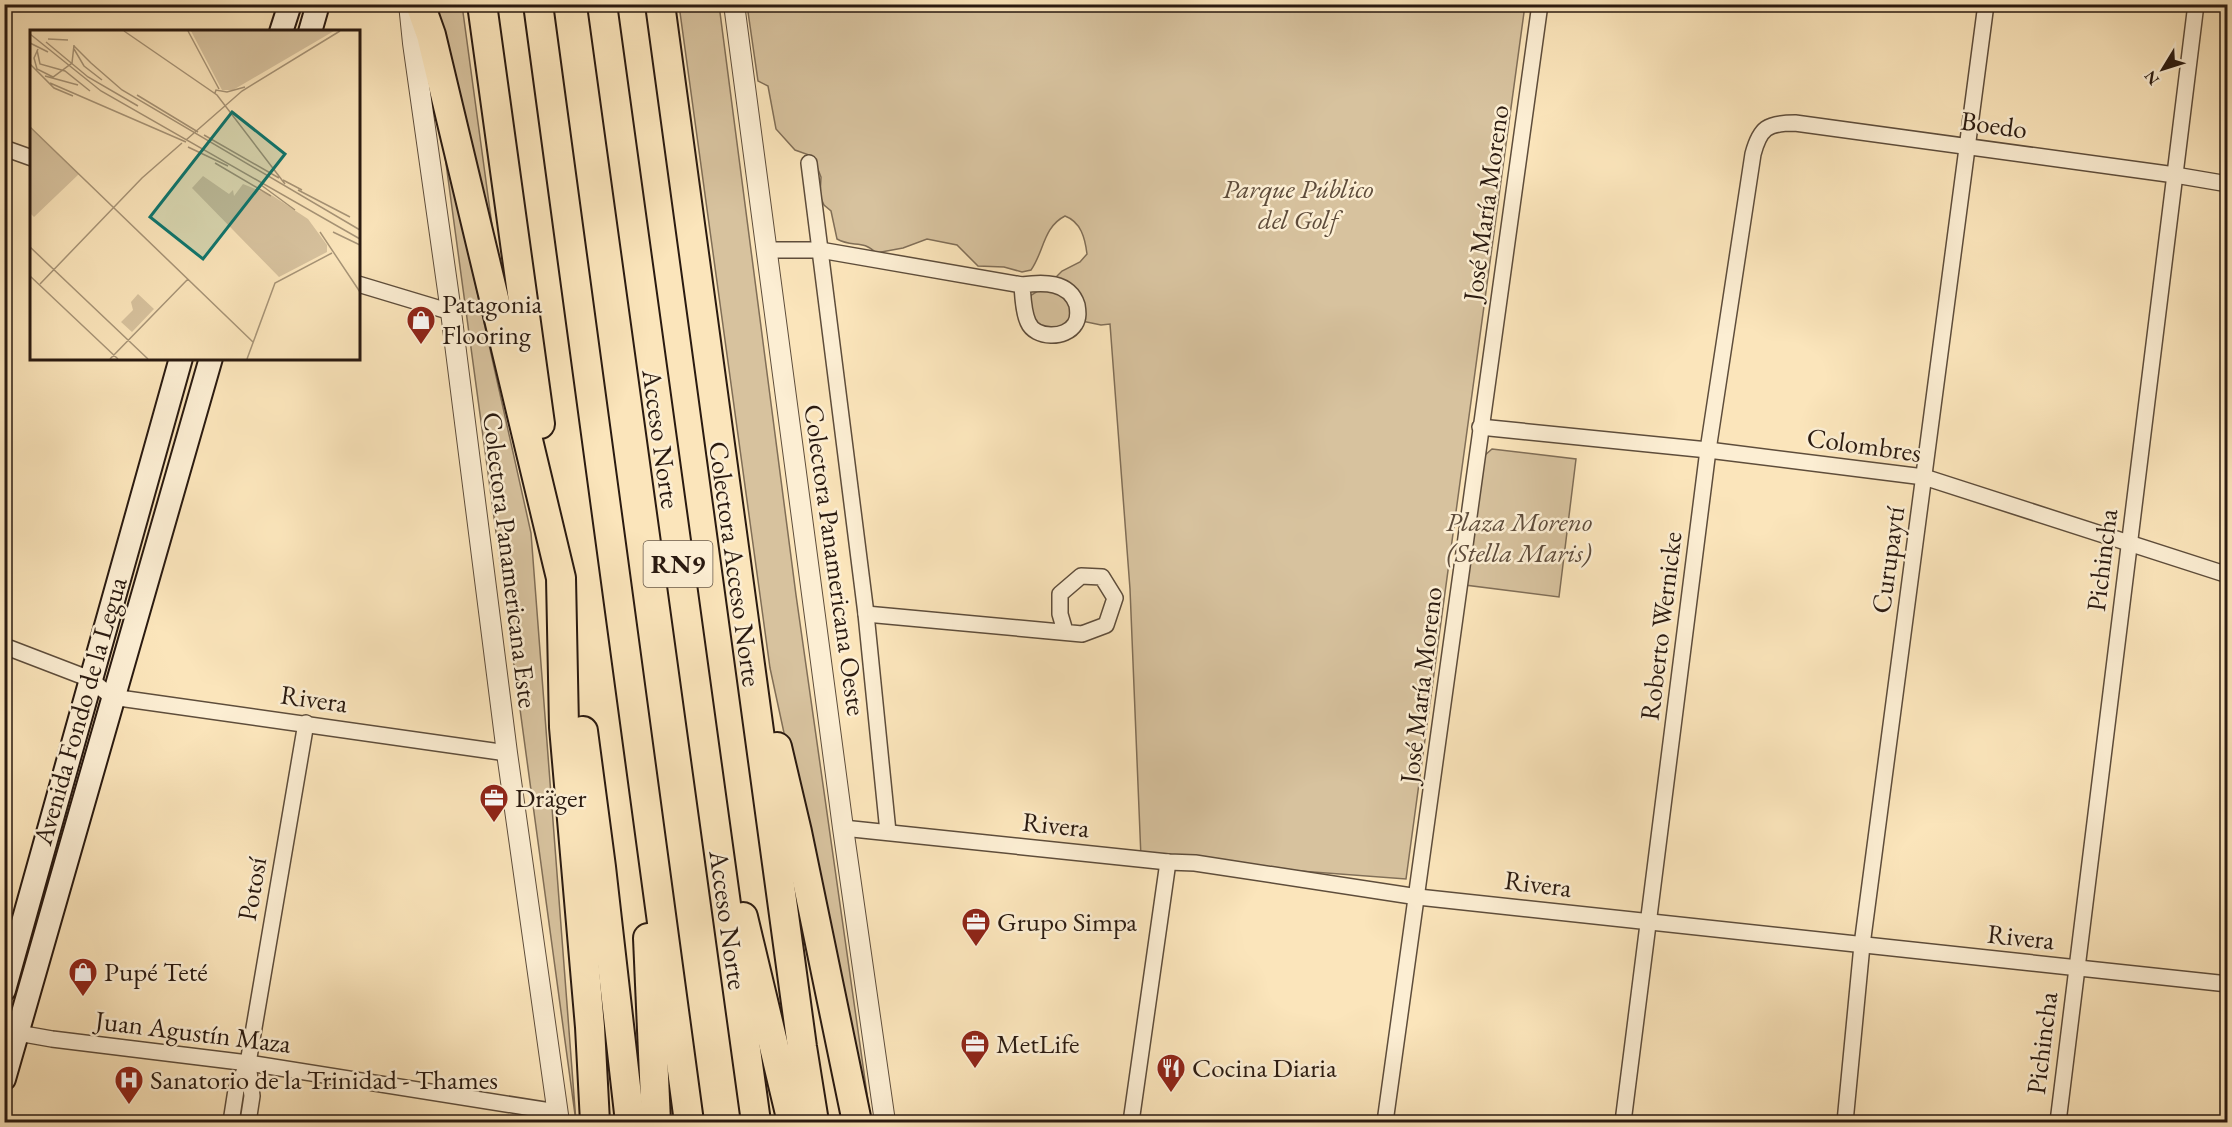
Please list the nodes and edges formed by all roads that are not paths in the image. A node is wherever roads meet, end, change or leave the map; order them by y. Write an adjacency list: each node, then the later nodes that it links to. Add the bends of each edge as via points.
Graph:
1 (290, 4): 13 (main road)
2 (318, 4): 14 (main road)
3 (409, 4): 26 (street, Colectora Panamericana Este)
4 (420, 4): 35 (highway, via 431,35)
5 (482, 4): 35 (highway)
6 (538, 4): 42 (highway, RN9)
7 (602, 4): 44 (highway, Acceso Norte / RN9)
8 (734, 4): 22 (street, Colectora Panamericana Oeste)
9 (1540, 4): 29 (street, José María Moreno)
10 (1986, 4): 16 (street, Curupaytí)
11 (2196, 4): 20 (street, Pichincha)
12 (660, 5): 33 (highway, Colectora Acceso Norte)
13 (282, 30)
14 (311, 30)
15 (1757, 137): 16 (street, Boedo, via 1778,123 1795,123); 30 (street, Roberto Wernicke)
16 (1968, 147): 20 (street, Boedo); 31 (street, Curupaytí)
17 (4, 148): 18 (street)
18 (30, 157)
19 (809, 163): 23 (street)
20 (2175, 175): 21 (street, Boedo); 32 (street, Pichincha)
21 (2228, 184)
22 (766, 250): 23 (street); 45 (street, Colectora Panamericana Oeste)
23 (820, 250): 25 (street); 36 (street)
24 (360, 285): 26 (street)
25 (1022, 285)
26 (451, 312): 43 (street, Colectora Panamericana Este)
27 (180, 360): 39 (main road, Avenida Fondo de la Legua)
28 (210, 360): 40 (main road, Avenida Fondo de la Legua)
29 (1480, 427): 30 (street, Colombres); 48 (street, José María Moreno)
30 (1708, 450): 31 (street, Colombres); 49 (street, Roberto Wernicke)
31 (1924, 477): 32 (street, Colombres); 50 (street, Curupaytí)
32 (2130, 543): 34 (street, Colombres); 51 (street, Pichincha)
33 (736, 569): 66 (highway, Colectora Acceso Norte); 67 (highway, via 797,832)
34 (2228, 575)
35 (561, 578): 60 (highway, via 564,727); 61 (highway, via 601,867)
36 (866, 614): 37 (street); 46 (street)
37 (1065, 631)
38 (4, 646): 39 (street)
39 (90, 679): 40 (street); 53 (main road, Avenida Fondo de la Legua)
40 (112, 697): 41 (street, Rivera); 54 (main road, Avenida Fondo de la Legua)
41 (306, 723): 43 (street, Rivera); 55 (street, Potosí)
42 (640, 750): 62 (highway); 63 (highway, RN9)
43 (507, 753): 57 (street, Colectora Panamericana Este)
44 (707, 770): 64 (highway, Acceso Norte / RN9); 65 (highway)
45 (843, 828): 46 (street, Rivera); 68 (street, Colectora Panamericana Oeste)
46 (888, 832): 47 (street, Rivera)
47 (1168, 862): 48 (street, Rivera); 69 (street)
48 (1418, 897): 49 (street, Rivera); 70 (street, José María Moreno)
49 (1650, 922): 50 (street, Rivera); 71 (street, Roberto Wernicke)
50 (1862, 945): 51 (street, Rivera); 72 (street, Curupaytí)
51 (2077, 968): 52 (street, Rivera); 73 (street, Pichincha)
52 (2228, 984)
53 (4, 990)
54 (11, 1039): 55 (street, Juan Agustín Maza, via 52,1039); 56 (main road, Avenida Fondo de la Legua)
55 (248, 1063): 57 (street, Juan Agustín Maza); 58 (street, Potosí, via 236,1090); 59 (street, Potosí, via 252,1096)
56 (4, 1079)
57 (558, 1117)
58 (231, 1122)
59 (248, 1122)
60 (595, 1122)
61 (630, 1122)
62 (656, 1122)
63 (689, 1122)
64 (756, 1122)
65 (792, 1122)
66 (814, 1122)
67 (857, 1122)
68 (885, 1122)
69 (1131, 1122)
70 (1385, 1122)
71 (1623, 1122)
72 (1845, 1122)
73 (2058, 1122)

